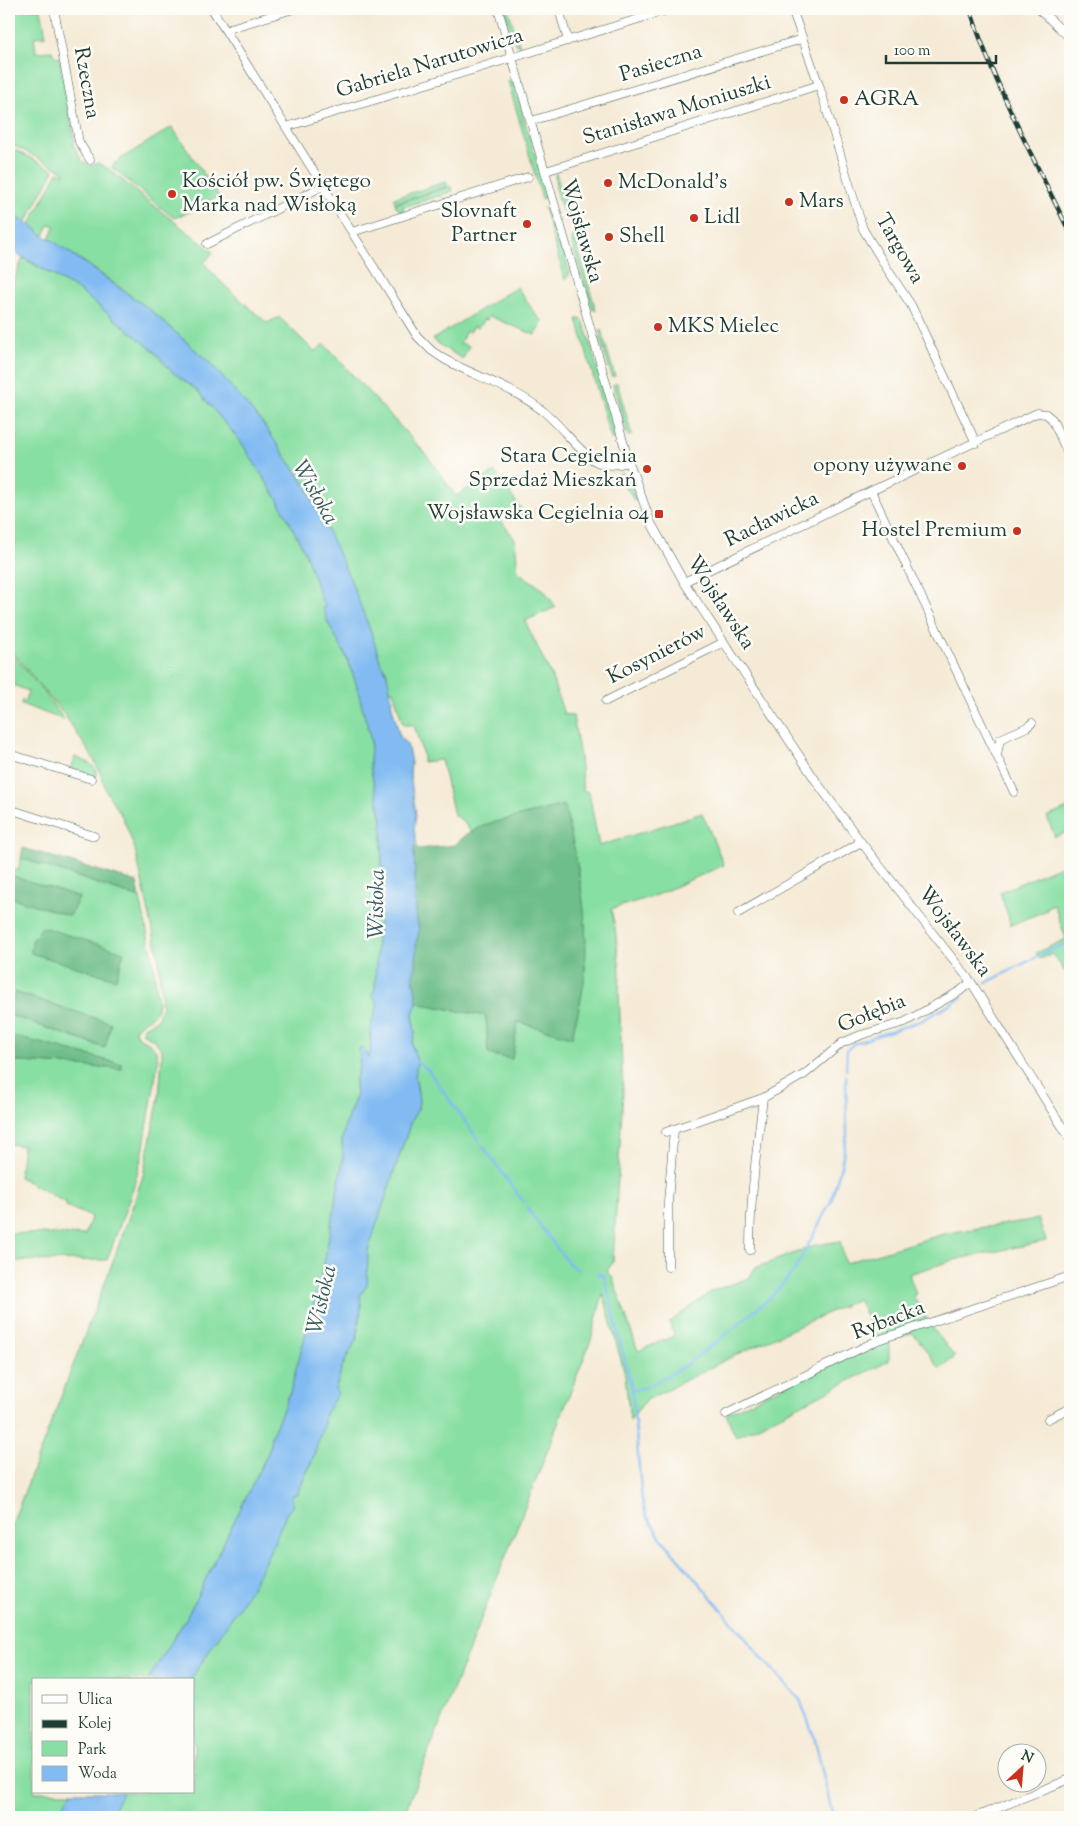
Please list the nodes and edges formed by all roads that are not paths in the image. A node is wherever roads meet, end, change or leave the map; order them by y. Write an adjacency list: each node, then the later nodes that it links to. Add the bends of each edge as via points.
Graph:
1 (54, 9): 17 (street, Rzeczna, via 79,142)
2 (212, 9): 9 (street)
3 (293, 9): 9 (street)
4 (498, 9): 13 (street, Wojsławska)
5 (559, 9): 12 (street)
6 (671, 9): 12 (street, Gabriela Narutowicza)
7 (792, 9): 11 (street, Targowa)
8 (1040, 9): 10 (street)
9 (226, 31): 16 (street)
10 (1070, 38)
11 (802, 39): 14 (street, Targowa); 15 (street, Pasieczna)
12 (568, 40): 13 (street, Gabriela Narutowicza)
13 (512, 58): 15 (street, Wojsławska); 16 (street, Gabriela Narutowicza)
14 (819, 85): 18 (street, Stanisława Moniuszki); 23 (street, Targowa, via 863,229 911,305)
15 (531, 121): 18 (street, Wojsławska)
16 (286, 127): 20 (street)
17 (90, 160)
18 (546, 171): 25 (street, Wojsławska)
19 (528, 177): 21 (street)
20 (323, 186): 21 (street); 22 (street)
21 (352, 232): 25 (street, via 417,336 432,351 531,402 590,459 616,465)
22 (207, 244)
23 (976, 443): 24 (street, Racławicka, via 1041,413 1052,419); 26 (street, Racławicka)
24 (1070, 458)
25 (629, 462): 27 (street, Wojsławska, via 651,523)
26 (871, 491): 27 (street, Racławicka); 32 (street)
27 (684, 582): 28 (street, Wojsławska)
28 (724, 642): 29 (street, Kosynierów); 37 (street, Wojsławska, via 818,784)
29 (606, 701)
30 (1032, 723): 32 (street, via 1000,739)
31 (9, 754): 33 (street)
32 (997, 755): 34 (street)
33 (91, 779)
34 (1014, 792)
35 (9, 809): 36 (street)
36 (94, 836)
37 (861, 842): 38 (street); 39 (street, Wojsławska)
38 (738, 913)
39 (971, 982): 40 (street, Gołębia, via 905,1022 842,1044 805,1074); 41 (street, Wojsławska)
40 (763, 1098): 42 (street, via 752,1192); 43 (street, Gołębia, via 670,1131)
41 (1070, 1139)
42 (750, 1250)
43 (668, 1267)
44 (1070, 1276): 46 (street, Rybacka, via 878,1340)
45 (1070, 1408): 47 (street)
46 (726, 1414)
47 (1048, 1420)
48 (1070, 1779): 49 (street)
49 (975, 1817)

